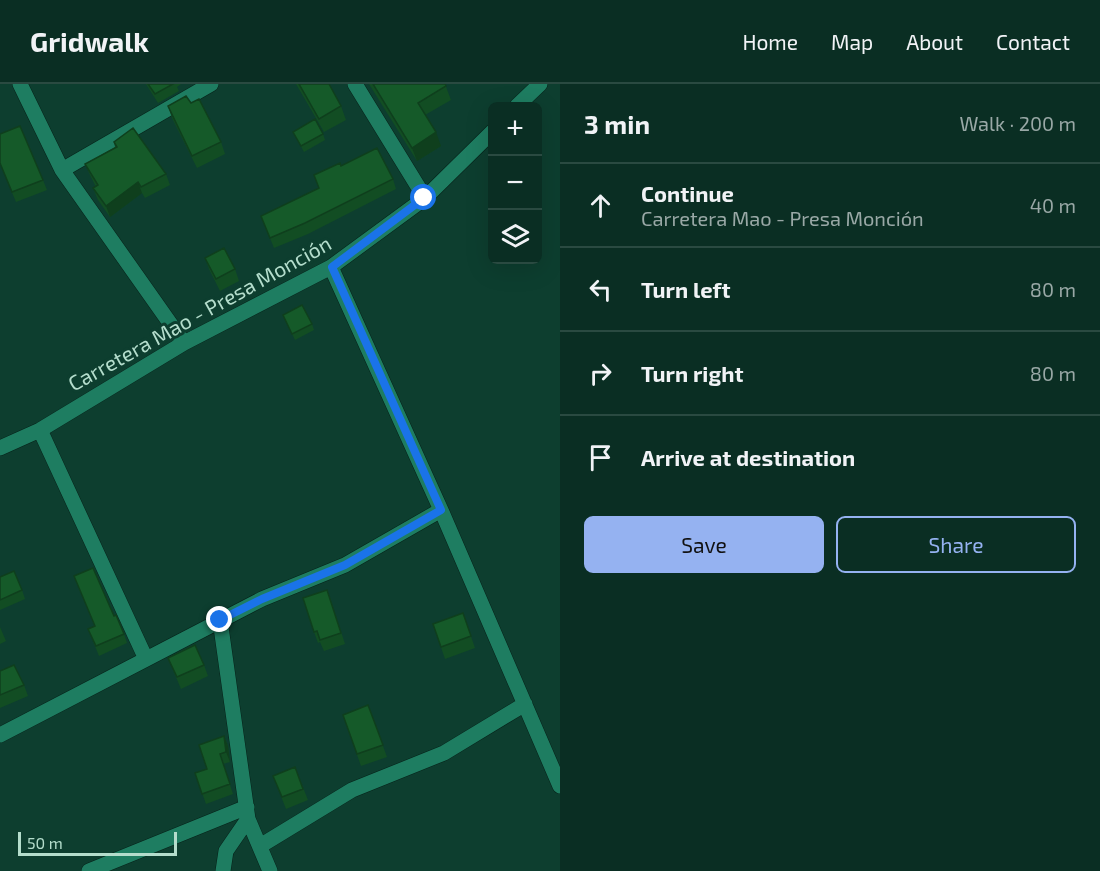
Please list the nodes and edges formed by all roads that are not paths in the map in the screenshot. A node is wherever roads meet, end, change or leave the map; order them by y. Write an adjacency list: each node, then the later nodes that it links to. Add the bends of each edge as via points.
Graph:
1 (20, 84): 7 (street)
2 (211, 84): 7 (street)
3 (355, 84): 8 (street)
4 (540, 84): 5 (street)
5 (521, 102)
6 (488, 135): 8 (street, Carretera Mao - Presa Monción)
7 (62, 170): 10 (street)
8 (424, 198): 9 (street, Carretera Mao - Presa Monción)
9 (332, 267): 10 (street, Carretera Mao - Presa Monción); 13 (street)
10 (184, 343): 11 (street, Carretera Mao - Presa Monción)
11 (40, 430): 12 (street, Carretera Mao - Presa Monción); 15 (street)
12 (0, 448)
13 (441, 510): 14 (street, via 345,565); 16 (street)
14 (220, 620): 15 (street); 19 (street)
15 (146, 659): 17 (street)
16 (525, 704): 18 (street); 20 (street, via 444,753 352,790)
17 (1, 731)
18 (560, 786)
19 (248, 813): 20 (street); 21 (street); 22 (street, via 226,851)
20 (260, 846): 23 (street)
21 (89, 871)
22 (223, 871)
23 (270, 871)

